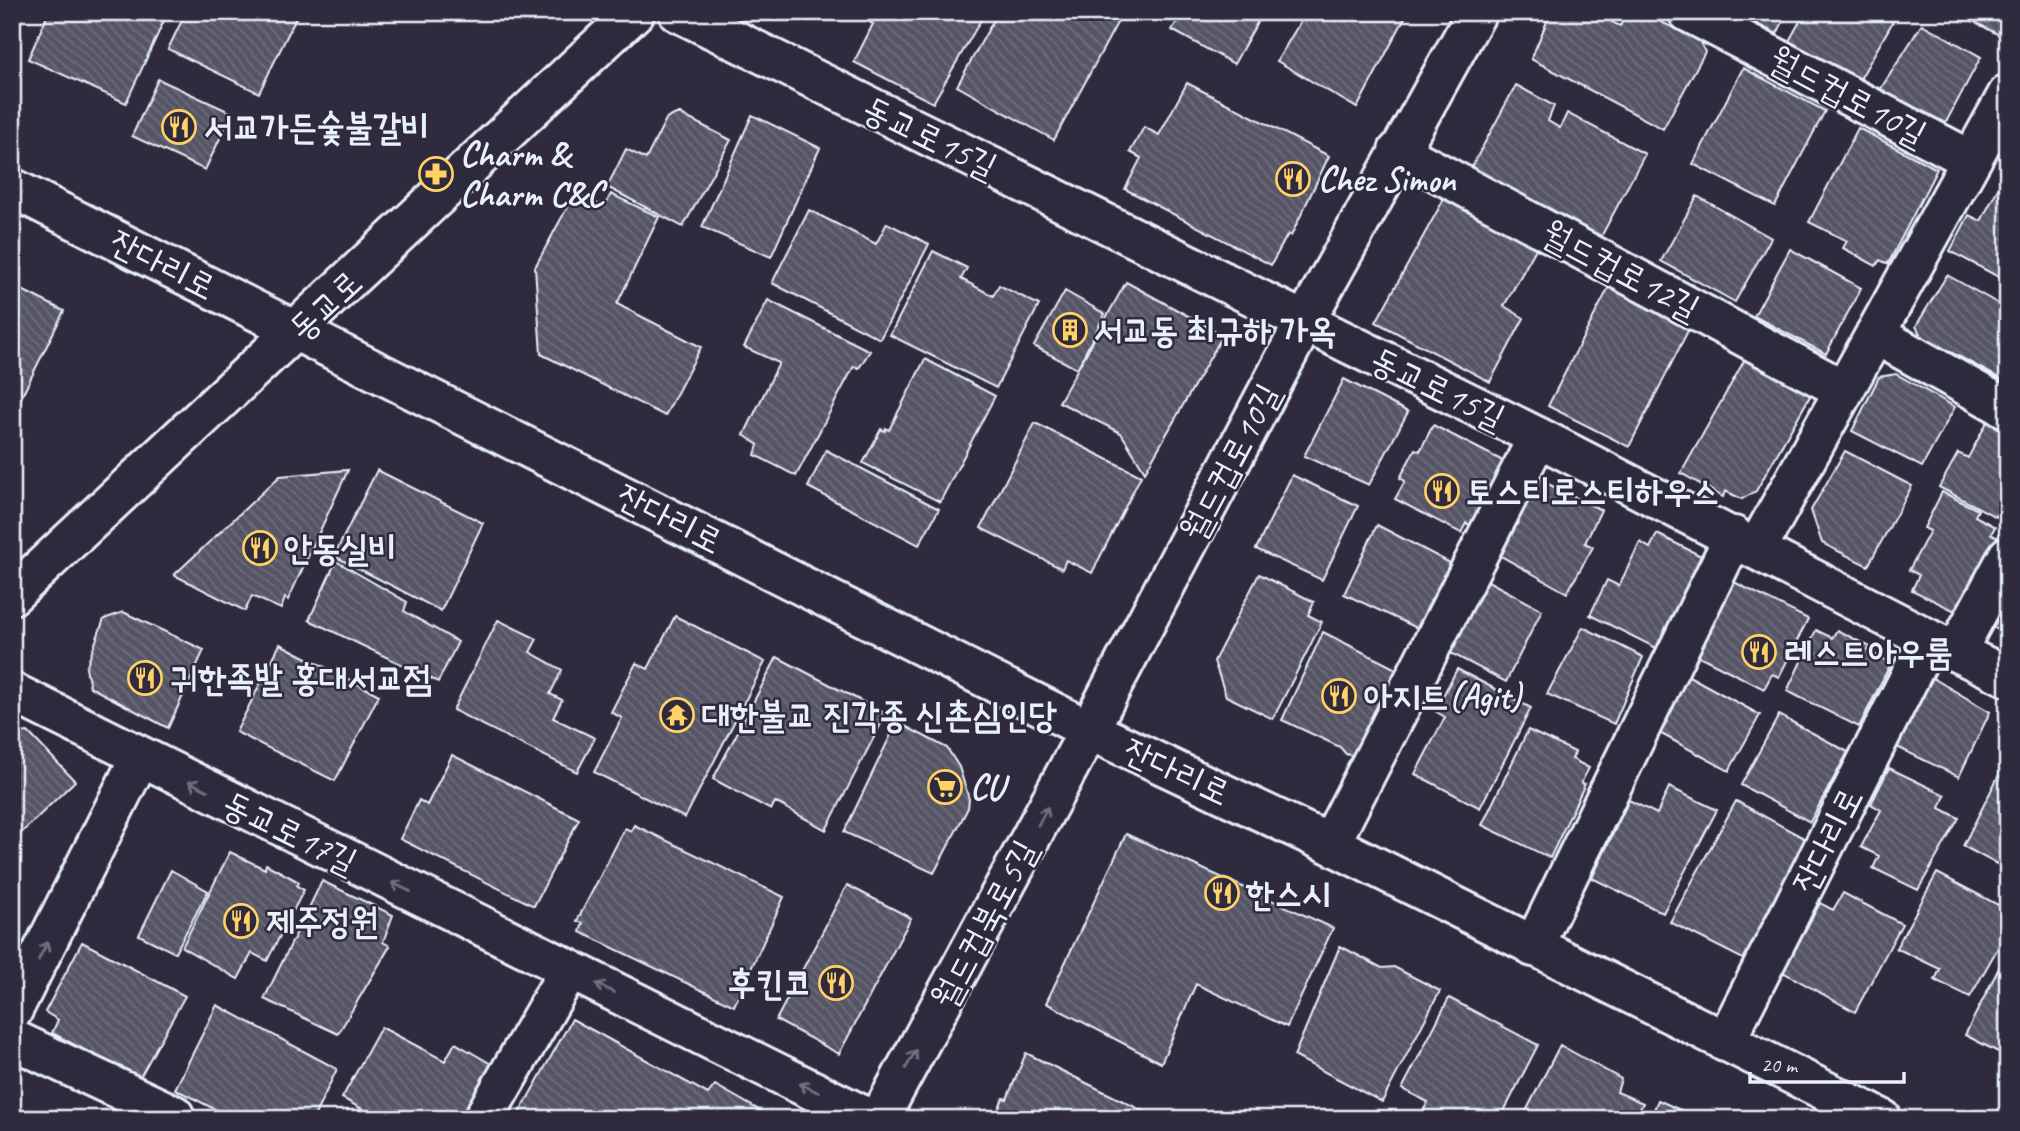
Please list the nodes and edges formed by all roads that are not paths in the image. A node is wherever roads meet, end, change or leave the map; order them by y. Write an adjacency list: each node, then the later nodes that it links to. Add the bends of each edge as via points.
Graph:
1 (635, 12): 11 (street, 동교로)
2 (678, 12): 10 (street, 동교로15길)
3 (1477, 12): 7 (street, 월드컵로10길)
4 (1688, 12): 8 (street, 월드컵로10길)
5 (2008, 94): 6 (street)
6 (1998, 133): 8 (street)
7 (1398, 151): 10 (street, 월드컵로10길); 13 (street, 월드컵로12길)
8 (1971, 160): 12 (street)
9 (12, 188): 11 (street, 잔다리로)
10 (1304, 323): 15 (street, 동교로15길); 22 (street, 월드컵로10길)
11 (298, 331): 18 (street, 동교로); 22 (street, 잔다리로)
12 (1875, 334): 13 (street); 14 (street)
13 (1844, 390): 16 (street)
14 (2008, 409)
15 (1538, 437): 16 (street, 동교로15길); 24 (street)
16 (1745, 542): 19 (street, 동교로15길); 25 (street)
17 (2008, 556): 19 (street)
18 (12, 595)
19 (1943, 645): 20 (street, 동교로15길); 29 (street, 잔다리로)
20 (2008, 677)
21 (12, 692): 23 (street, 동교로17길)
22 (1089, 730): 24 (street, 잔다리로); 33 (street, 월드컵북로5길, one-way to 22)
23 (140, 757): 26 (street, 동교로17길, one-way to 23); 27 (street, one-way to 23)
24 (1330, 844): 25 (street, 잔다리로)
25 (1533, 947): 29 (street, 잔다리로)
26 (569, 970): 31 (street); 32 (street, 동교로17길, one-way to 26)
27 (12, 1012)
28 (12, 1039): 30 (street)
29 (1725, 1042): 34 (street, 잔다리로)
30 (174, 1115)
31 (483, 1119)
32 (870, 1119)
33 (879, 1119)
34 (1882, 1119)

